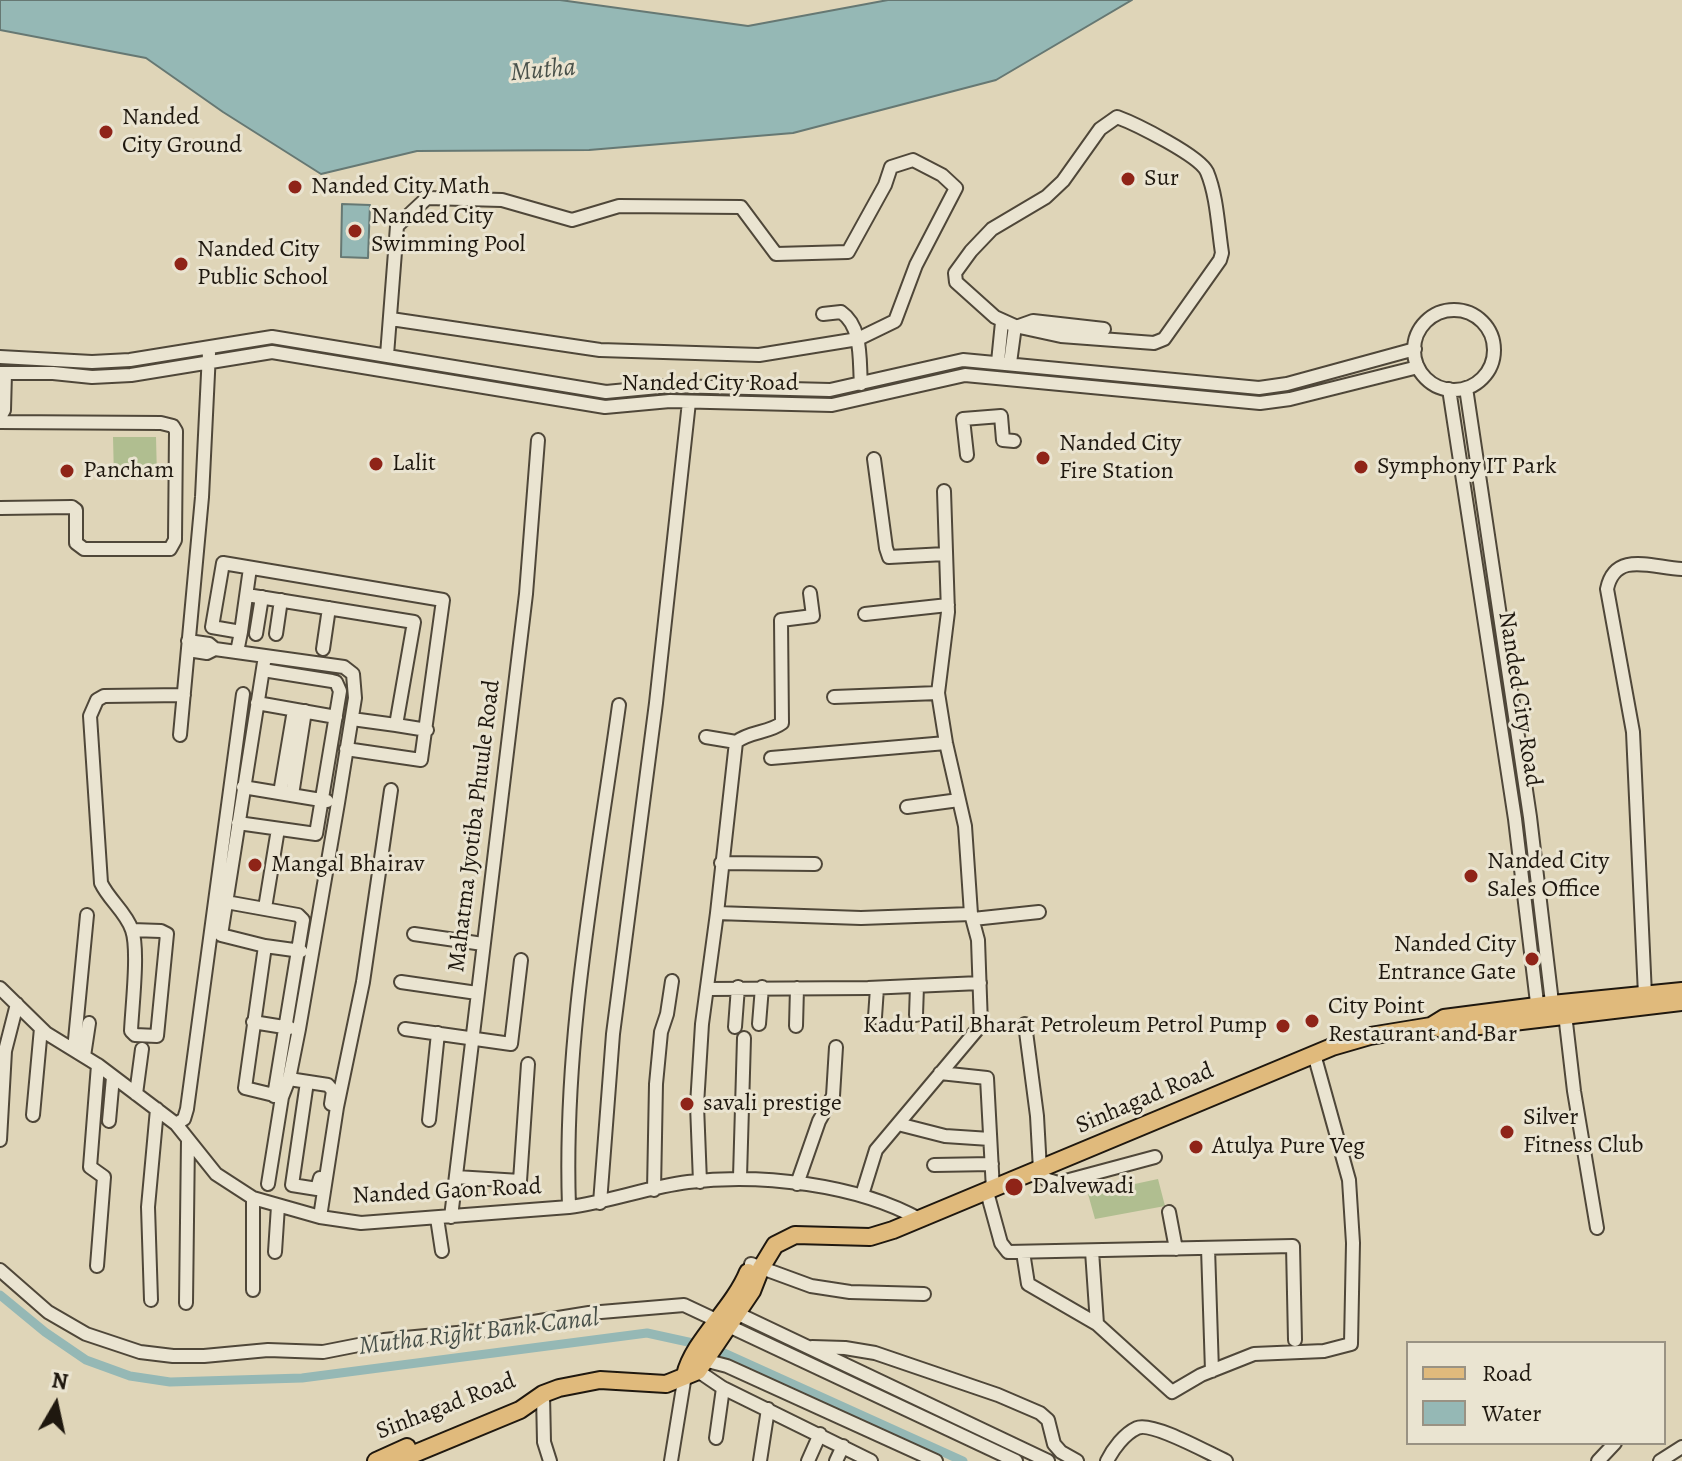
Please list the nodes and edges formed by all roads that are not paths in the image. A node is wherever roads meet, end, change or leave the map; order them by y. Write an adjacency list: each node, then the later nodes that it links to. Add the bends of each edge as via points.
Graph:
1 (823, 314): 5 (street, via 841,312 849,317)
2 (391, 319): 5 (street, via 600,350 759,355); 5 (street, via 397,226 427,198 502,200 572,220 619,206 741,207 776,254 848,252 891,167 913,160 956,188 916,265 895,321); 8 (street)
3 (1012, 325): 3 (street, via 966,292 955,273 992,229 1063,181 1108,122 1117,117 1160,136 1206,168 1222,253 1164,339 1154,343 1061,336); 4 (street, via 1033,321); 11 (street)
4 (1104, 329)
5 (858, 339): 14 (street)
6 (209, 346): 8 (street, Nanded City Road, via 272,337); 9 (street, Nanded City Road, via 92,362); 10 (street)
7 (1415, 349): 11 (street, Nanded City Road, via 1259,388); 12 (street); 15 (street, via 1418,334 1432,317 1454,310 1475,316 1490,333 1494,355 1485,376)
8 (387, 355): 17 (street, Nanded City Road, via 606,392)
9 (0, 357)
10 (209, 361): 13 (street, Nanded City Road, via 131,375); 19 (street, Nanded City Road, via 272,352 605,407); 42 (street)
11 (1004, 363): 14 (street, Nanded City Road, via 963,360)
12 (1418, 367): 16 (street, via 1433,384); 18 (street, Nanded City Road, via 1260,403 965,375 832,405)
13 (3, 373): 20 (street)
14 (861, 384): 17 (street, Nanded City Road, via 803,391 669,386)
15 (1466, 388): 16 (street); 73 (street, Nanded City Road)
16 (1449, 389): 74 (street, Nanded City Road)
17 (628, 390): 19 (street)
18 (689, 402): 19 (street, Nanded City Road); 153 (street, via 613,1034)
19 (630, 404)
20 (0, 419): 26 (street, via 173,426 175,540 170,549 84,549 76,543 72,507)
21 (538, 440): 85 (street, Mahatma Jyotiba Phuule Road, via 526,594)
22 (1014, 441): 23 (street, via 1003,440 1001,416 963,419)
23 (967, 455)
24 (874, 459): 27 (street, via 889,557)
25 (944, 491): 27 (street)
26 (0, 508)
27 (945, 554): 34 (street)
28 (250, 568): 31 (street); 38 (street, via 443,599); 39 (street, via 223,563 212,627)
29 (1682, 569): 102 (street, via 1630,563 1615,569 1607,584 1633,732)
30 (810, 593): 60 (street, via 813,616 781,620 782,723)
31 (247, 595): 32 (street); 39 (street)
32 (262, 597): 33 (street); 40 (street)
33 (281, 600): 35 (street); 41 (street)
34 (948, 605): 36 (street); 47 (street)
35 (329, 608): 37 (street); 43 (street)
36 (865, 614)
37 (414, 622): 38 (street); 56 (street)
38 (440, 626): 57 (street)
39 (241, 632): 44 (street)
40 (256, 634)
41 (276, 634)
42 (188, 646): 44 (street, via 209,644); 49 (street)
43 (323, 649)
44 (237, 652): 45 (street)
45 (265, 656): 46 (street); 55 (street, via 349,669 355,698)
46 (263, 670): 51 (street); 54 (street, via 336,682)
47 (938, 693): 50 (street); 61 (street)
48 (243, 694): 135 (street, via 187,1109)
49 (184, 695): 58 (street); 83 (street, via 104,696 90,716 101,883)
50 (834, 697)
51 (257, 703): 53 (street); 64 (street)
52 (619, 705): 155 (street, via 572,1051)
53 (299, 710): 54 (street); 66 (street)
54 (336, 717): 67 (street)
55 (352, 719): 56 (street); 62 (street)
56 (396, 725): 57 (street)
57 (427, 730): 62 (street, via 421,760)
58 (180, 735)
59 (706, 737): 60 (street)
60 (736, 742): 75 (street)
61 (946, 743): 63 (street); 68 (street)
62 (346, 749): 69 (street)
63 (771, 758)
64 (243, 787): 66 (street); 71 (street)
65 (391, 790): 157 (street)
66 (286, 794): 67 (street)
67 (321, 800): 69 (street); 72 (street, via 316,834)
68 (959, 800): 70 (street); 82 (street)
69 (338, 803): 88 (street)
70 (907, 807)
71 (238, 823): 72 (street); 77 (street)
72 (278, 829): 78 (street)
73 (1532, 835): 74 (street); 105 (street, Nanded City Road)
74 (1517, 837): 105 (street, Nanded City Road)
75 (721, 863): 76 (street); 80 (street)
76 (815, 864)
77 (226, 902): 78 (street); 86 (street, via 221,937)
78 (265, 908): 87 (street, via 302,917)
79 (1039, 912): 82 (street)
80 (717, 913): 82 (street); 99 (street)
81 (87, 915): 121 (street)
82 (972, 917): 92 (street)
83 (132, 930): 83 (street, via 131,1031 157,1036 167,934)
84 (414, 934): 85 (street)
85 (483, 944): 101 (street, Mahatma Jyotiba Phuule Road)
86 (265, 946): 87 (street); 108 (street)
87 (297, 951): 88 (street); 113 (street)
88 (312, 953): 115 (street)
89 (521, 960): 118 (street, via 511,1044)
90 (672, 981): 149 (street, via 657,1071)
91 (401, 982): 101 (street)
92 (980, 983): 93 (street); 125 (street, via 981,1025)
93 (917, 986): 98 (street); 106 (street)
94 (738, 987): 95 (street); 99 (street); 145 (street)
95 (762, 987): 97 (street); 110 (street)
96 (0, 988): 104 (street, Nanded Gaon Road)
97 (797, 988): 98 (street); 112 (street)
98 (877, 988): 107 (street)
99 (708, 989): 146 (street, via 697,1105)
100 (1682, 991): 102 (main road, Sinhagad Road)
101 (477, 993): 118 (street, Mahatma Jyotiba Phuule Road)
102 (1645, 995): 105 (main road, Sinhagad Road)
103 (1682, 1002): 105 (main road, Sinhagad Road)
104 (17, 1004): 114 (street, Nanded Gaon Road); 139 (street, via 5,1051)
105 (1549, 1011): 122 (main road, Sinhagad Road, via 1446,1030 1431,1026 1346,1042); 161 (street, via 1574,1091)
106 (916, 1015)
107 (875, 1017)
108 (253, 1022): 113 (street); 130 (street, via 245,1088)
109 (89, 1023): 121 (street)
110 (759, 1024)
111 (1025, 1024): 143 (street)
112 (796, 1026)
113 (285, 1027): 115 (street); 130 (street)
114 (41, 1028): 121 (street, Nanded Gaon Road); 132 (street)
115 (299, 1029): 127 (street)
116 (405, 1029): 117 (street)
117 (438, 1033): 118 (street); 133 (street)
118 (472, 1038): 144 (street, Mahatma Jyotiba Phuule Road)
119 (836, 1047): 148 (street, via 833,1096)
120 (142, 1049): 129 (street)
121 (79, 1053): 124 (street, Nanded Gaon Road)
122 (1314, 1054): 143 (main road, Sinhagad Road); 180 (street, via 1349,1180 1351,1344 1324,1351 1254,1354)
123 (528, 1064): 144 (street, via 520,1181)
124 (98, 1065): 126 (street, Nanded Gaon Road); 168 (street, via 90,1167 104,1177)
125 (940, 1073): 136 (street); 138 (street, via 987,1078)
126 (113, 1077): 129 (street, Nanded Gaon Road); 134 (street)
127 (289, 1079): 128 (street); 130 (street)
128 (307, 1082): 128 (street, via 328,1085 333,1091 315,1189 292,1183)
129 (136, 1094): 131 (street, Nanded Gaon Road)
130 (278, 1097): 147 (street)
131 (157, 1109): 135 (street, Nanded Gaon Road); 173 (street, via 148,1207)
132 (33, 1115)
133 (429, 1120)
134 (109, 1121)
135 (176, 1124): 137 (street, Nanded Gaon Road)
136 (898, 1124): 138 (street, via 945,1136); 151 (street, via 876,1150)
137 (188, 1139): 152 (street, Nanded Gaon Road, via 216,1174); 174 (street)
138 (990, 1139): 141 (street)
139 (0, 1140)
140 (1155, 1157): 143 (street, via 1058,1183 1045,1179)
141 (992, 1164): 142 (street); 150 (street)
142 (934, 1165)
143 (1040, 1170): 150 (main road, Sinhagad Road)
144 (456, 1177): 158 (street, Mahatma Jyotiba Phuule Road)
145 (740, 1177): 146 (street, Nanded Gaon Road); 148 (street, Nanded Gaon Road)
146 (700, 1182): 149 (street, Nanded Gaon Road)
147 (268, 1184)
148 (797, 1184): 151 (street, Nanded Gaon Road)
149 (654, 1190): 153 (street, Nanded Gaon Road)
150 (990, 1191): 160 (main road, Sinhagad Road); 167 (street, via 1001,1243 1008,1252)
151 (862, 1195): 160 (street, Nanded Gaon Road)
152 (253, 1198): 154 (street, Nanded Gaon Road); 171 (street)
153 (600, 1203): 155 (street, Nanded Gaon Road)
154 (278, 1206): 157 (street, Nanded Gaon Road); 166 (street)
155 (569, 1207): 158 (street, Nanded Gaon Road)
156 (1169, 1212): 163 (street)
157 (320, 1217): 159 (street, Nanded Gaon Road, via 361,1223)
158 (451, 1217): 159 (street, Nanded Gaon Road)
159 (437, 1218): 164 (street)
160 (921, 1220): 169 (main road, Sinhagad Road, via 882,1233 854,1227 790,1227 765,1240)
161 (1597, 1228)
162 (1208, 1248): 163 (street); 177 (street, via 1293,1246); 180 (street)
163 (1176, 1249): 165 (street)
164 (442, 1251)
165 (1092, 1251): 167 (street); 176 (street)
166 (275, 1252)
167 (1023, 1252): 176 (street, via 1028,1284)
168 (97, 1266)
169 (756, 1266): 172 (street, via 811,1286); 175 (main road, Sinhagad Road)
170 (0, 1270): 175 (street, via 48,1312 86,1334 140,1352 173,1356 323,1352 666,1305)
171 (253, 1290)
172 (924, 1294)
173 (151, 1300)
174 (186, 1303)
175 (728, 1317): 178 (street); 179 (main road, Sinhagad Road); 198 (street)
176 (1097, 1324): 180 (street, via 1172,1392)
177 (1295, 1340)
178 (804, 1347): 199 (street); 200 (street, via 875,1353 998,1395 1046,1416 1054,1444)
179 (695, 1366): 181 (street); 182 (main road, Sinhagad Road, via 676,1381 656,1385 583,1382); 192 (street); 197 (street, via 727,1366)
180 (1212, 1371)
181 (723, 1388): 183 (street); 185 (street)
182 (538, 1396): 189 (main road, Sinhagad Road, via 520,1410); 190 (main road, Sinhagad Road, via 477,1416); 191 (street)
183 (768, 1409): 184 (street); 193 (street)
184 (820, 1434): 187 (street); 194 (street)
185 (716, 1438)
186 (1613, 1445): 203 (street)
187 (843, 1446): 195 (street); 196 (street)
188 (1682, 1447): 204 (street)
189 (401, 1460)
190 (376, 1461)
191 (550, 1461)
192 (671, 1461)
193 (760, 1461)
194 (808, 1461)
195 (836, 1461)
196 (871, 1461)
197 (936, 1461)
198 (1016, 1461)
199 (1048, 1461)
200 (1077, 1461)
201 (1107, 1461): 202 (street, via 1113,1449 1143,1427)
202 (1226, 1461)
203 (1598, 1461)
204 (1660, 1461)

